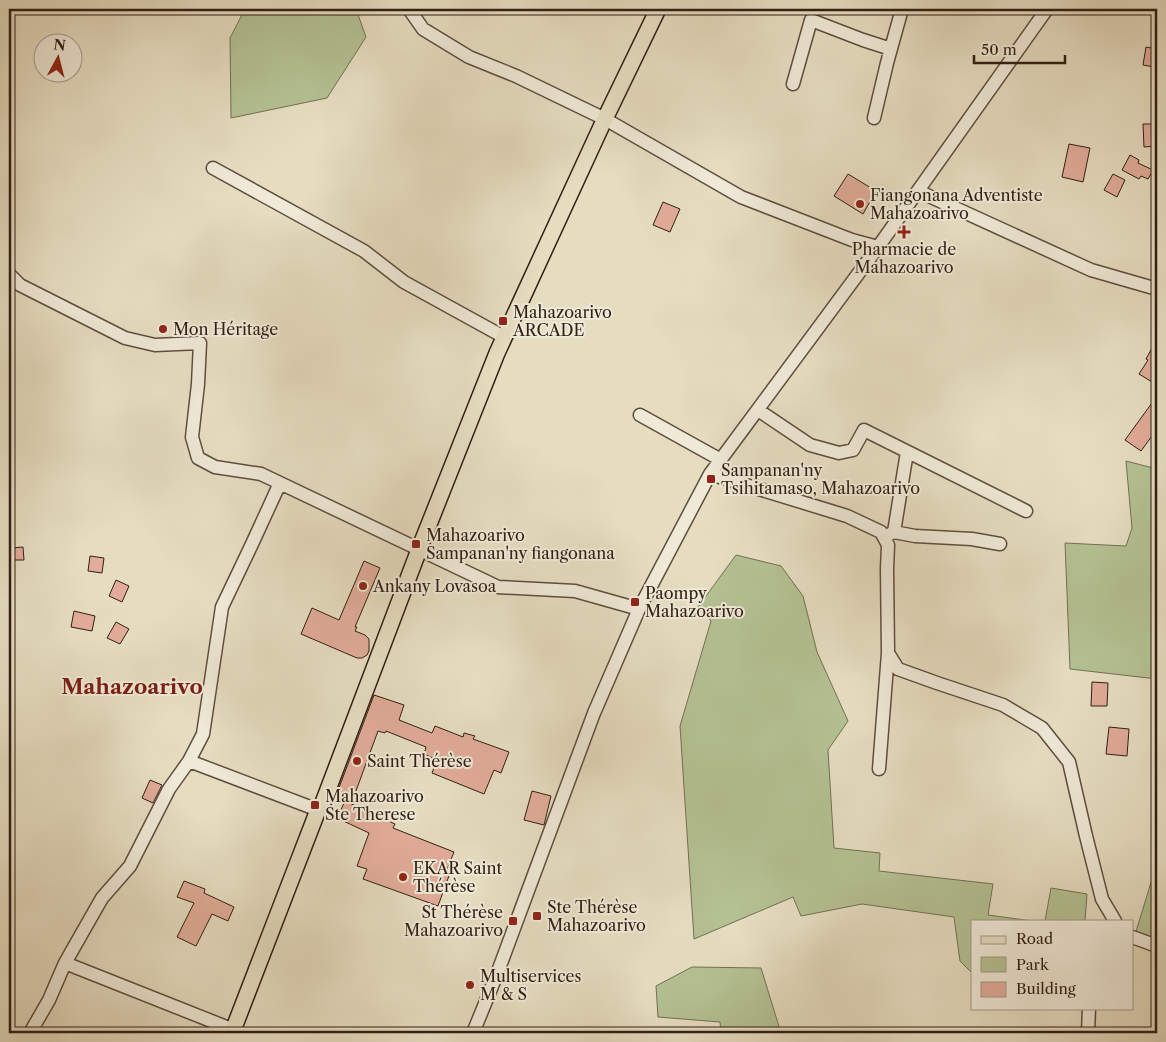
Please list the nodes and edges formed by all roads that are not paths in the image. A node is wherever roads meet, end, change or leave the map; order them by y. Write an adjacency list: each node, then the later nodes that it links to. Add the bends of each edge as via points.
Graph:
1 (410, 9): 7 (street, via 423,29 469,57)
2 (658, 9): 7 (main road)
3 (902, 9): 5 (street)
4 (1047, 9): 10 (street)
5 (891, 49): 6 (street, via 811,20); 8 (street)
6 (793, 84)
7 (605, 118): 11 (street, via 741,198); 14 (main road)
8 (874, 118)
9 (213, 168): 14 (street, via 364,251 404,282)
10 (918, 191): 11 (street); 13 (street, via 1091,270)
11 (878, 248): 15 (street)
12 (9, 274): 20 (street, via 20,285 125,338 155,345 200,343 192,437 198,458 215,467 261,474)
13 (1157, 288)
14 (504, 338): 24 (main road)
15 (758, 410): 17 (street, via 810,445 839,453 853,450 864,430); 18 (street)
16 (640, 415): 18 (street)
17 (907, 452): 21 (street); 22 (street)
18 (720, 460): 19 (street)
19 (710, 474): 22 (street, via 847,516); 25 (street)
20 (280, 482): 24 (street); 27 (street, via 222,607 203,734)
21 (1026, 511)
22 (889, 535): 23 (street, via 972,539); 26 (street)
23 (1000, 544)
24 (419, 550): 25 (street, via 498,587 575,592); 29 (main road)
25 (639, 609): 37 (street, via 594,713)
26 (888, 653): 28 (street); 30 (street, via 898,669 1003,705 1042,728 1069,762 1102,899)
27 (189, 762): 29 (street); 33 (street, via 169,789 130,866 102,898)
28 (879, 769)
29 (318, 810): 35 (main road)
30 (1114, 920)
31 (1134, 938): 32 (street)
32 (1157, 946)
33 (64, 963): 35 (street); 36 (street, via 49,1000)
34 (1090, 1010): 38 (street)
35 (233, 1031)
36 (30, 1033)
37 (473, 1033)
38 (1088, 1033)

